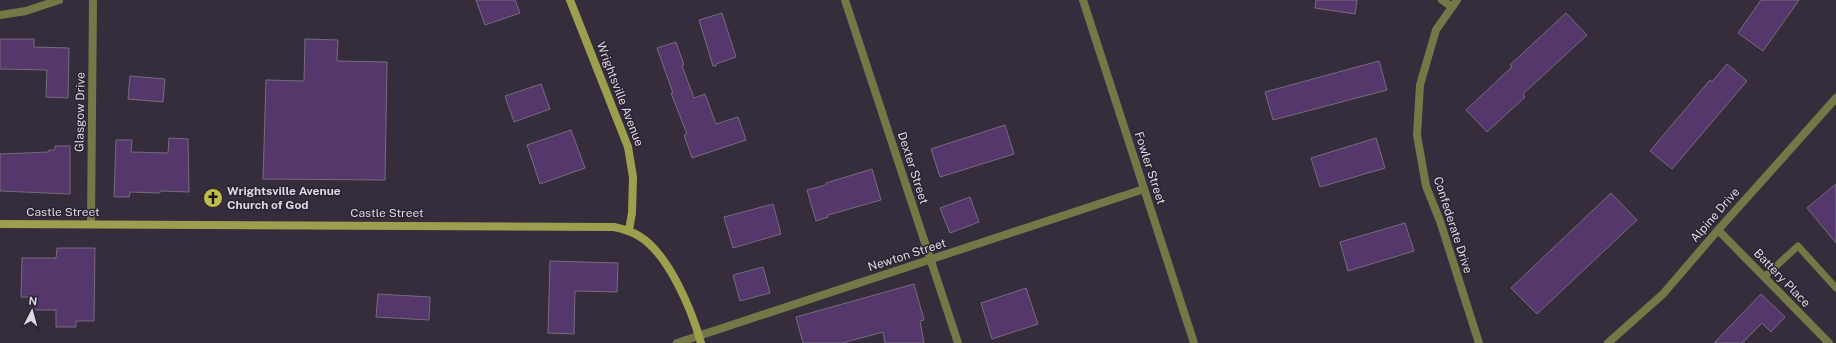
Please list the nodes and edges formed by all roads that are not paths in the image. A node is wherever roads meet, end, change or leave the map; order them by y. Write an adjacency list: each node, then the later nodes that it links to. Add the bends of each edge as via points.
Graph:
1 (59, 0): 8 (street, via 26,11)
2 (93, 0): 12 (street, Glasgow Drive)
3 (570, 0): 13 (street, Wrightsville Avenue, via 630,154 633,196)
4 (845, 0): 15 (street, Dexter Street)
5 (1083, 0): 10 (street, Fowler Street)
6 (1442, 0): 7 (street)
7 (1454, 4): 22 (street, Confederate Drive, via 1436,30 1420,85 1417,135 1426,186 1440,221)
8 (0, 15)
9 (1836, 98): 14 (street, Alpine Drive)
10 (1144, 189): 15 (street, Newton Street); 21 (street, Fowler Street)
11 (0, 224): 12 (street, Castle Street)
12 (91, 224): 13 (street, Castle Street, via 597,226)
13 (629, 230): 18 (street, via 650,244 668,266 678,284)
14 (1718, 230): 16 (street, Battery Place); 23 (street, Alpine Drive, via 1663,294)
15 (931, 260): 18 (street, Newton Street); 20 (street, Dexter Street)
16 (1764, 277): 17 (lane, via 1798,246); 24 (street, Battery Place)
17 (1836, 288)
18 (700, 340): 19 (street, Newton Street)
19 (677, 343)
20 (958, 343)
21 (1194, 343)
22 (1479, 343)
23 (1608, 343)
24 (1829, 343)

